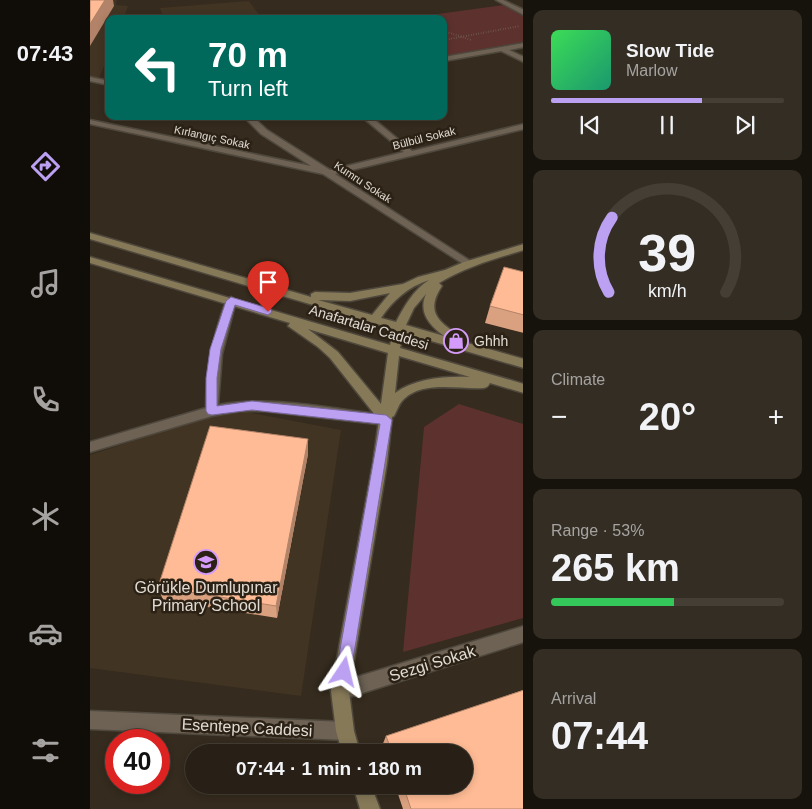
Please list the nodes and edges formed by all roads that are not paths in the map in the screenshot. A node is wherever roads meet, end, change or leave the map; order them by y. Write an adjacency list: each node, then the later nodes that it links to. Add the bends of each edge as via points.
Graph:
1 (519, 0): 2 (street)
2 (502, 1): 3 (street)
3 (523, 13)
4 (523, 45): 5 (street)
5 (500, 48): 6 (street); 7 (street)
6 (447, 58)
7 (523, 60)
8 (90, 79): 9 (street)
9 (105, 81)
10 (252, 120): 15 (street, Kumru Sokak, via 264,132)
11 (370, 120): 14 (street)
12 (90, 122): 15 (street, Kırlangıç Sokak)
13 (523, 126): 14 (street, Bülbül Sokak)
14 (410, 153): 15 (street, Bülbül Sokak)
15 (330, 173): 19 (street, Kumru Sokak)
16 (90, 236): 22 (street, Anafartalar Caddesi)
17 (523, 247): 19 (street)
18 (90, 260): 23 (street, Anafartalar Caddesi)
19 (468, 264): 20 (street)
20 (451, 271): 21 (street, via 424,277); 25 (street, via 428,286 409,307); 26 (street, via 428,296 427,308 434,321)
21 (403, 287): 22 (street, via 327,298); 24 (street, via 385,302)
22 (274, 290): 24 (street, Anafartalar Caddesi)
23 (231, 301): 27 (street, Anafartalar Caddesi); 30 (street, via 216,349); 31 (street, via 310,333 330,350)
24 (375, 319): 25 (street, Anafartalar Caddesi)
25 (400, 327): 26 (street, Anafartalar Caddesi); 27 (street)
26 (469, 348): 28 (street, Anafartalar Caddesi)
27 (394, 350): 29 (street, Anafartalar Caddesi); 31 (street)
28 (523, 364)
29 (522, 389): 31 (street, via 447,381 419,387 400,395)
30 (212, 411): 31 (street, via 252,406); 32 (street)
31 (386, 420): 34 (street)
32 (90, 447)
33 (523, 634): 34 (street, Sezgi Sokak)
34 (340, 691): 36 (street)
35 (90, 720): 36 (street, Esentepe Caddesi)
36 (344, 732): 37 (street)
37 (348, 744)
38 (365, 794): 39 (street)
39 (370, 809)

